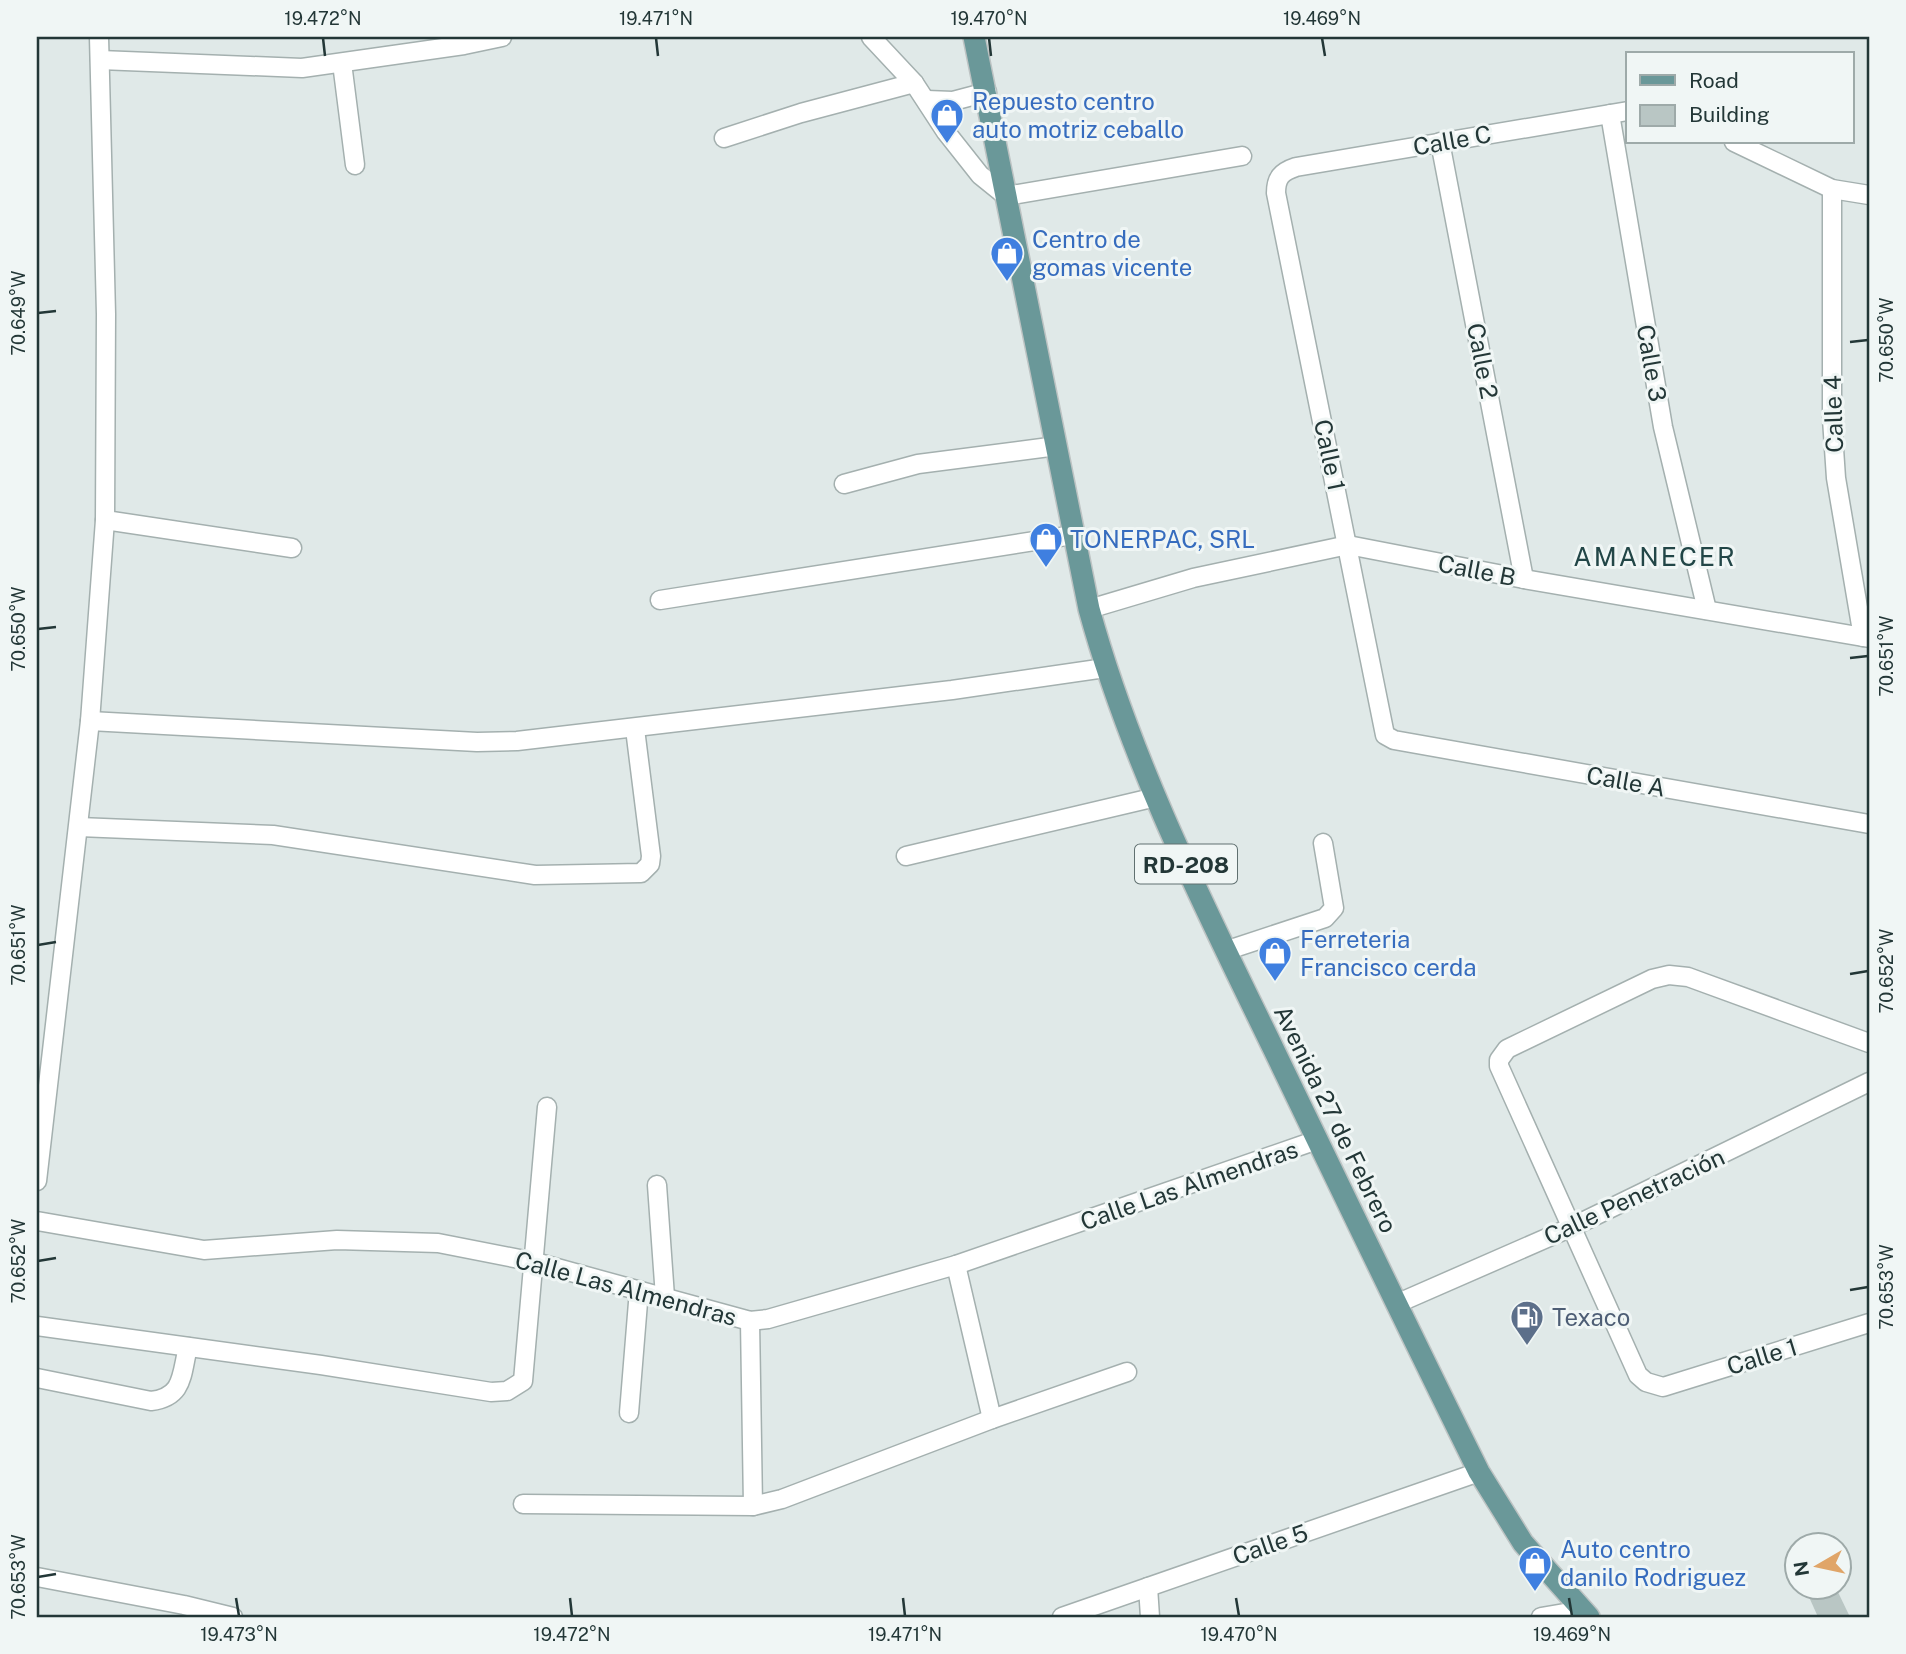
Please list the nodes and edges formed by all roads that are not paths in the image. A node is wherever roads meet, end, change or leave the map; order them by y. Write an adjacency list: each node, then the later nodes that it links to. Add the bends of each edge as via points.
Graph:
1 (99, 37): 5 (street)
2 (502, 37): 6 (street)
3 (871, 37): 7 (street)
4 (974, 37): 8 (main road, Avenida 27 de Febrero / RD-208)
5 (100, 60): 6 (street, via 302,68); 22 (street)
6 (342, 63): 15 (street)
7 (914, 83): 9 (street); 11 (street)
8 (987, 92): 9 (street, via 953,101); 19 (main road, Avenida 27 de Febrero / RD-208)
9 (927, 100): 19 (street, via 980,175)
10 (1619, 113): 12 (street, Calle C); 29 (street, Calle 3, via 1663,427)
11 (724, 138)
12 (1440, 142): 16 (street, Calle C, via 1296,167); 26 (street, Calle 2)
13 (1738, 144): 17 (street)
14 (1241, 156): 19 (street)
15 (355, 165)
16 (1279, 176): 24 (street, Calle 1, via 1276,193)
17 (1832, 189): 18 (street); 30 (street, Calle 4, via 1834,455)
18 (1869, 195)
19 (1006, 196): 20 (main road, Avenida 27 de Febrero / RD-208)
20 (1057, 446): 21 (street, via 918,464); 23 (main road, Avenida 27 de Febrero / RD-208)
21 (844, 484)
22 (105, 520): 25 (street); 32 (street)
23 (1073, 535): 27 (street); 28 (main road, Avenida 27 de Febrero / RD-208)
24 (1349, 545): 26 (street, Calle B); 28 (street, Calle B, via 1193,579); 34 (street, Calle 1)
25 (292, 548)
26 (1524, 579): 29 (street, Calle B)
27 (660, 600)
28 (1089, 609): 31 (main road, Avenida 27 de Febrero / RD-208)
29 (1707, 610): 30 (street, Calle B)
30 (1866, 637)
31 (1105, 668): 33 (street); 35 (main road, Avenida 27 de Febrero / RD-208)
32 (90, 721): 33 (street, via 477,742); 37 (street)
33 (635, 729): 37 (street, via 651,856 641,873 535,874 273,835)
34 (1385, 734): 36 (street, Calle A, via 1394,740)
35 (1156, 797): 39 (street); 40 (main road, Avenida 27 de Febrero / RD-208)
36 (1869, 824)
37 (79, 827): 45 (street)
38 (1323, 843): 40 (street, via 1334,908 1325,918)
39 (906, 856)
40 (1226, 951): 44 (main road, Avenida 27 de Febrero / RD-208)
41 (1869, 1044): 48 (street, via 1688,977 1669,975 1507,1049 1499,1060 1500,1073)
42 (1869, 1082): 48 (street, Calle Penetración)
43 (547, 1107): 49 (street)
44 (1317, 1140): 50 (street, Calle Las Almendras); 53 (main road, Avenida 27 de Febrero / RD-208)
45 (37, 1181)
46 (657, 1185): 52 (street)
47 (37, 1221): 49 (street, Calle Las Almendras, via 204,1250 337,1240 438,1243)
48 (1572, 1227): 53 (street, Calle Penetración); 55 (street, Calle 1, via 1638,1375 1654,1385 1663,1387)
49 (535, 1262): 51 (street, Calle Las Almendras); 57 (street, via 523,1381 506,1391)
50 (956, 1265): 54 (street, Calle Las Almendras); 61 (street)
51 (639, 1290): 52 (street, Calle Las Almendras); 60 (street)
52 (666, 1297): 54 (street, Calle Las Almendras)
53 (1396, 1304): 62 (main road, Avenida 27 de Febrero / RD-208)
54 (750, 1321): 64 (street)
55 (1869, 1323)
56 (37, 1326): 57 (street)
57 (188, 1347): 59 (street, via 181,1379 166,1399 150,1401)
58 (1127, 1373): 61 (street)
59 (37, 1378)
60 (629, 1413)
61 (992, 1419): 64 (street)
62 (1479, 1472): 66 (street, Calle 5); 67 (main road, Avenida 27 de Febrero / RD-208, via 1524,1543)
63 (523, 1504): 64 (street)
64 (753, 1506)
65 (37, 1577): 68 (street)
66 (1148, 1587): 69 (street, Calle 5); 70 (street)
67 (1586, 1614): 71 (street)
68 (233, 1617)
69 (1062, 1617)
70 (1150, 1617)
71 (1541, 1617)

